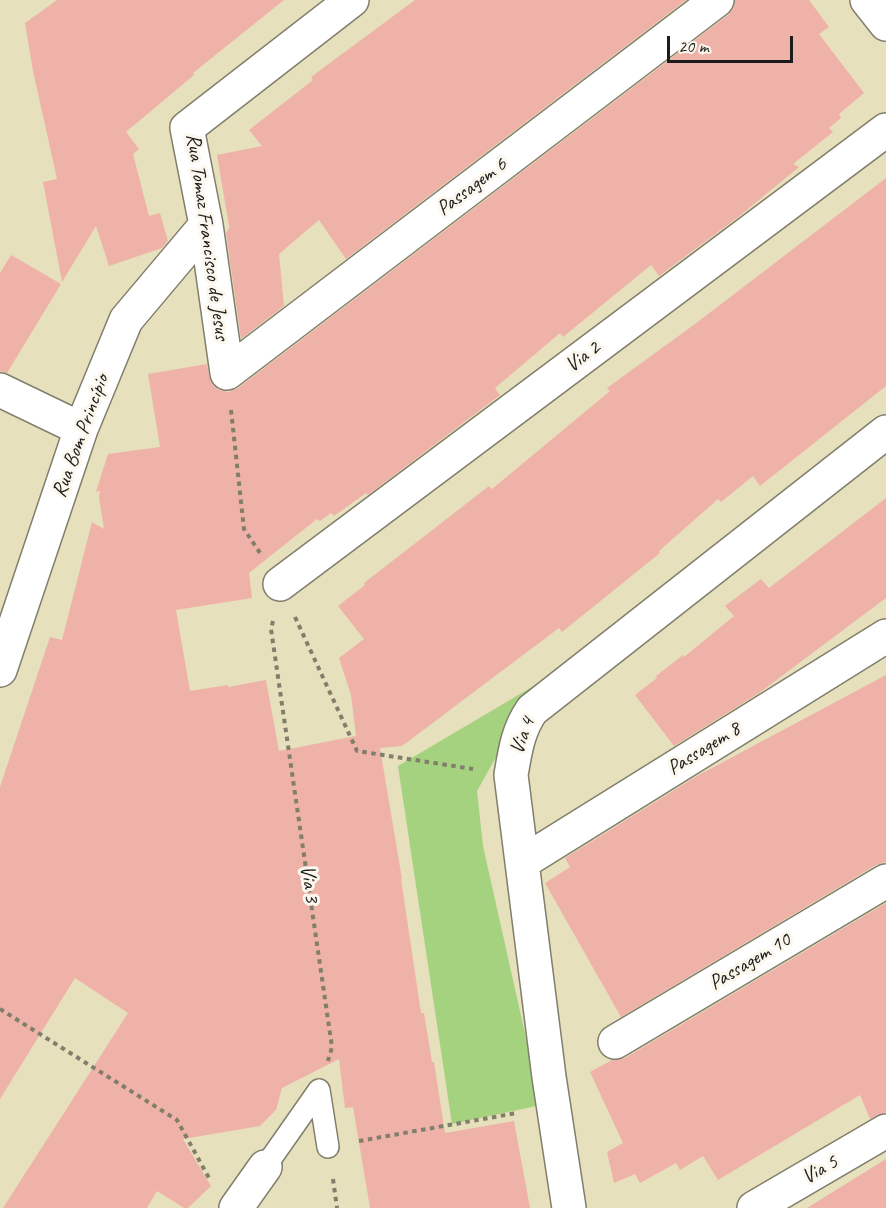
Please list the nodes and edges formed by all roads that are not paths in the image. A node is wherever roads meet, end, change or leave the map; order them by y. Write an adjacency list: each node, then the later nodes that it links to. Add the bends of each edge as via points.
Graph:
1 (352, 0): 6 (street, Rua Tomaz Francisco de Jesus, via 186,128)
2 (717, 0): 7 (street, Passagem 6)
3 (867, 0): 4 (street)
4 (886, 24)
5 (886, 130): 11 (street, Via 2)
6 (206, 225): 7 (street, Rua Tomaz Francisco de Jesus); 9 (street, Rua Bom Princípio, via 126,320)
7 (227, 373)
8 (0, 390): 9 (street)
9 (81, 429): 13 (street, Rua Bom Princípio)
10 (886, 432): 14 (street, Via 4, via 532,710 517,739 511,775)
11 (280, 584)
12 (886, 636): 14 (street, Passagem 8)
13 (0, 670)
14 (523, 862): 21 (street, Via 4)
15 (886, 881): 16 (street, Passagem 10)
16 (615, 1042)
17 (886, 1131): 22 (street, Via 5)
18 (328, 1147): 19 (lane, via 319,1090)
19 (265, 1167): 20 (street)
20 (236, 1208)
21 (569, 1208)
22 (754, 1208)

